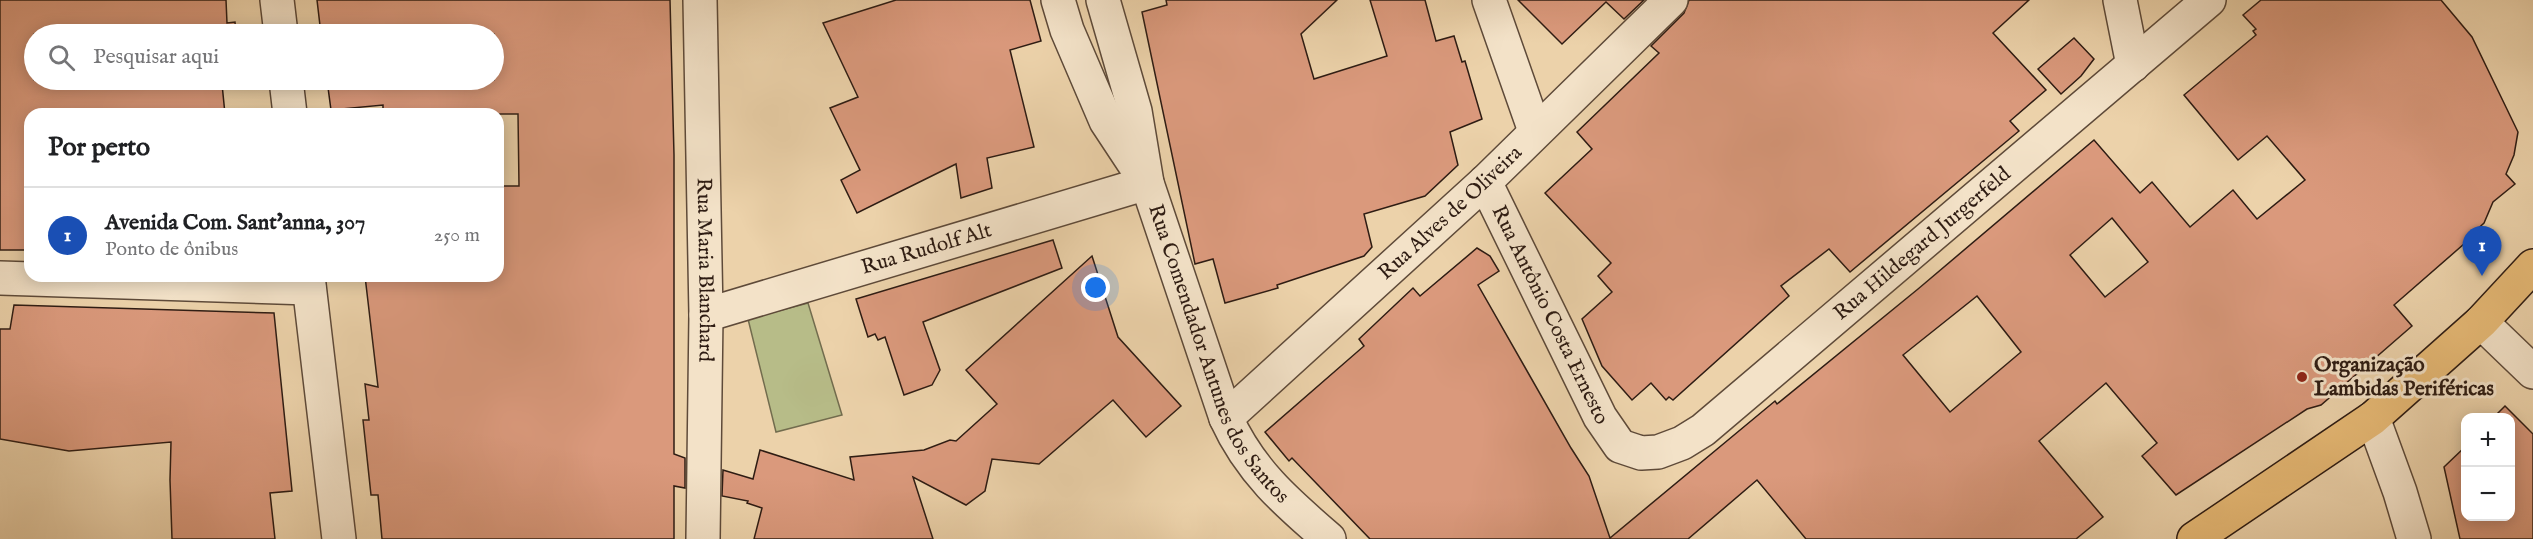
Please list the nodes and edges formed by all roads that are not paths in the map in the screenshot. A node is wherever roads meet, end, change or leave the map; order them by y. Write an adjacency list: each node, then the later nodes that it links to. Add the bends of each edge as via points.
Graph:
1 (277, 0): 9 (street)
2 (700, 0): 20 (street, Rua Maria Blanchard)
3 (1058, 0): 15 (street, Rua Comendador Antunes dos Santos, via 1106,121)
4 (1103, 0): 15 (street, Rua Comendador Antunes dos Santos, via 1135,111)
5 (1489, 0): 13 (street)
6 (1671, 0): 13 (street, Rua Alves de Oliveira)
7 (2120, 0): 10 (street)
8 (2209, 0): 10 (street, Rua Hildegard Jurgerfeld)
9 (280, 24)
10 (2133, 64): 25 (street, Rua Hildegard Jurgerfeld, via 1703,430 1659,452 1641,453)
11 (287, 90): 12 (street)
12 (289, 108)
13 (1535, 131): 14 (street, Rua Alves de Oliveira)
14 (1485, 182): 23 (street, Rua Alves de Oliveira); 25 (street, Rua Antônio Costa Ernesto, via 1600,417)
15 (1147, 183): 20 (street, Rua Rudolf Alt); 23 (street, Rua Comendador Antunes dos Santos)
16 (2533, 266): 21 (main road)
17 (0, 278): 18 (street)
18 (24, 278)
19 (308, 282): 26 (street)
20 (706, 315): 27 (street, Rua Maria Blanchard)
21 (2481, 322): 22 (street); 24 (main road)
22 (2533, 372)
23 (1226, 418): 28 (street, Rua Comendador Antunes dos Santos, via 1238,446 1267,483)
24 (2373, 418): 29 (main road); 30 (street)
25 (1620, 446)
26 (339, 539)
27 (703, 539)
28 (1329, 539)
29 (2194, 539)
30 (2414, 539)

